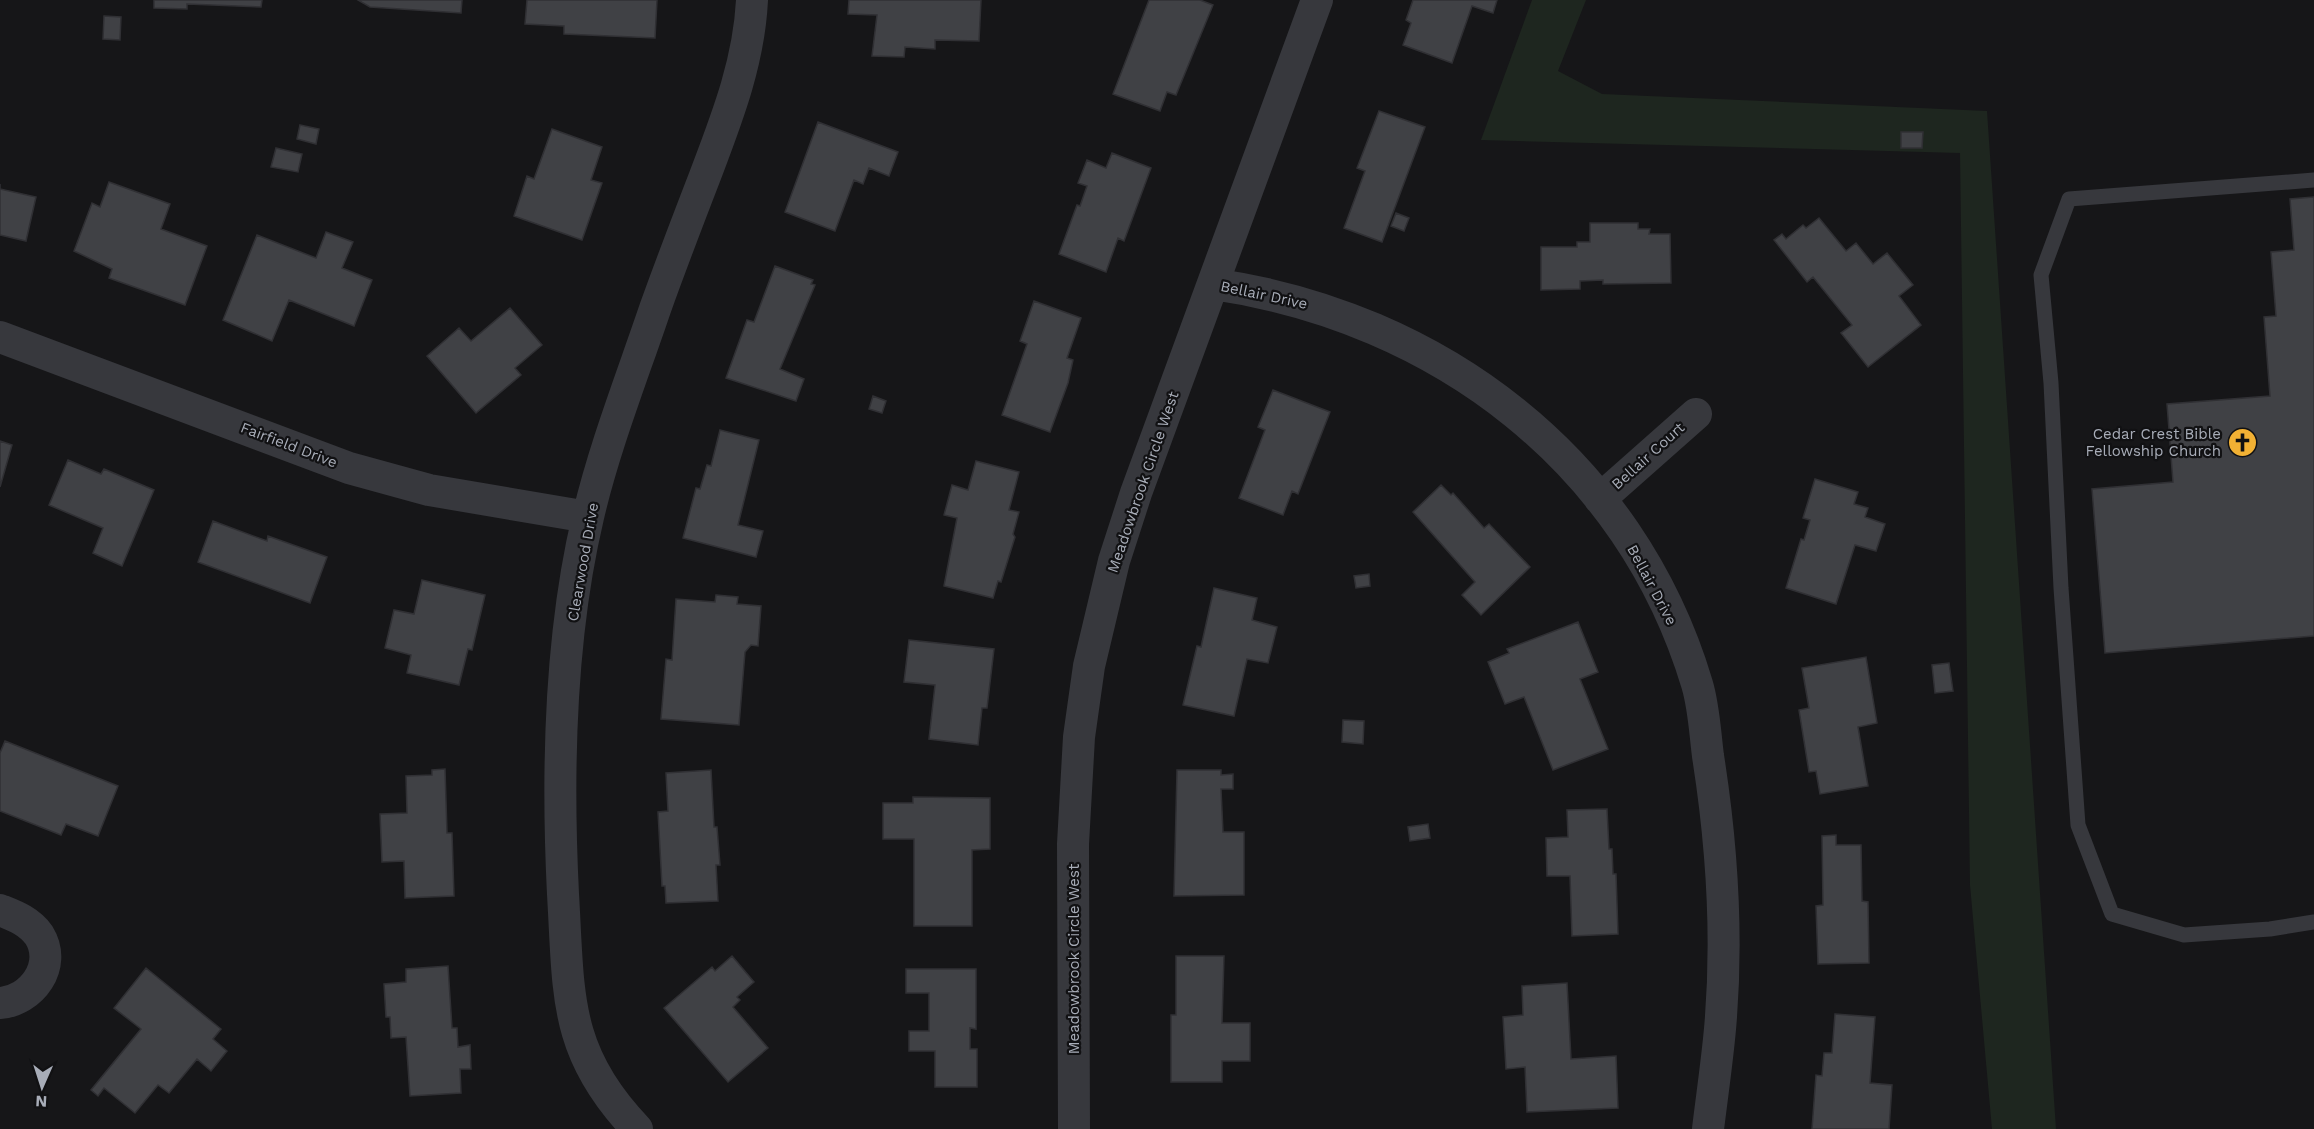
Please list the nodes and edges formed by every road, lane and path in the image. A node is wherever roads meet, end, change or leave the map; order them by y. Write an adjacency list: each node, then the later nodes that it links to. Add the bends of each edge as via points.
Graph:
1 (752, 0): 8 (street, Clearwood Drive, via 751,25 736,93 628,388)
2 (1317, 0): 4 (street, Meadowbrook Circle West)
3 (2314, 180): 10 (lane, via 2069,199 2041,274 2078,825 2112,914 2184,935)
4 (1213, 284): 7 (street, Bellair Drive, via 1252,289 1328,309 1401,339 1470,378 1518,414 1561,454); 13 (street, Meadowbrook Circle West, via 1114,561 1089,666 1079,737 1073,844)
5 (0, 337): 8 (street, Fairfield Drive, via 349,468 429,490)
6 (1696, 414): 7 (street, Bellair Court)
7 (1600, 499): 14 (street, Bellair Drive, via 1643,563 1670,614 1698,686 1717,811 1723,943 1720,1029)
8 (588, 517): 12 (street, Clearwood Drive, via 571,623 562,725 560,827 568,987 573,1020 586,1060 610,1101)
9 (0, 910): 11 (street, via 24,920 39,936 45,956 41,977 31,992 14,1002)
10 (2314, 922)
11 (0, 1003)
12 (637, 1129)
13 (1074, 1129)
14 (1708, 1129)

